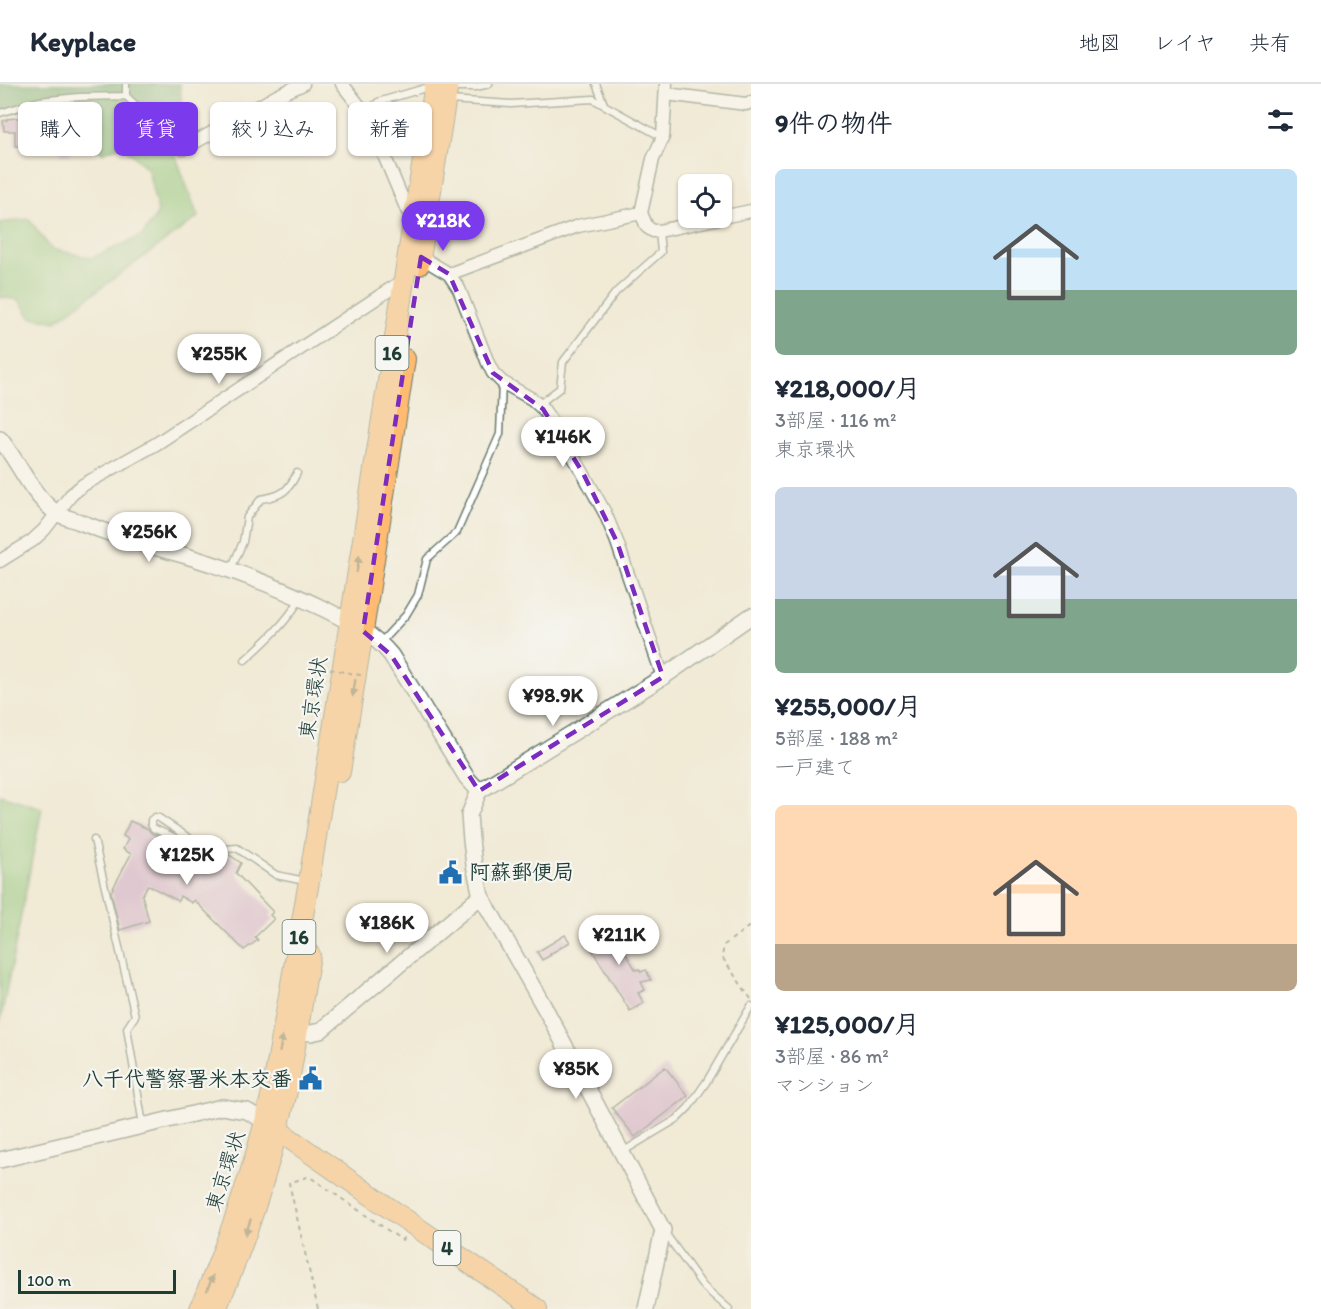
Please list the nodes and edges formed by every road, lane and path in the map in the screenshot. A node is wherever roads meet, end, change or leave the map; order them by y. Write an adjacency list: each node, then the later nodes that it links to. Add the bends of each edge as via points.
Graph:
1 (126, 84): 8 (lane)
2 (303, 84): 16 (street)
3 (342, 84): 10 (street)
4 (489, 84): 6 (lane)
5 (596, 84): 13 (lane)
6 (442, 88): 11 (lane); 13 (lane, via 511,104 593,99); 21 (main road, 東京環状 / 16); 24 (main road, 東京環状 / 16)
7 (666, 89): 12 (street, via 736,103); 15 (street)
8 (126, 96): 9 (lane); 14 (lane, via 39,101)
9 (132, 102)
10 (356, 102)
11 (378, 102)
12 (751, 102)
13 (604, 104): 15 (lane)
14 (0, 113)
15 (663, 137): 19 (street, via 653,159)
16 (198, 141)
17 (384, 156): 21 (street)
18 (751, 211): 20 (street)
19 (641, 213): 23 (street, via 647,227); 25 (street, via 578,226)
20 (732, 215)
21 (413, 219): 26 (main road, 東京環状 / 16)
22 (678, 227): 23 (street)
23 (659, 231): 28 (lane, via 661,252 616,292 563,362 560,388)
24 (421, 257): 25 (street); 36 (main road, 東京環状 / 16)
25 (449, 274): 27 (street, via 459,289 488,363)
26 (404, 280): 31 (street, via 156,444 83,485); 36 (main road, 東京環状 / 16, one-way to 26)
27 (502, 381): 28 (street); 37 (lane, via 500,434 457,532 427,559 418,595 406,615)
28 (538, 405): 41 (street, via 561,435 605,513)
29 (0, 440): 31 (street, via 34,491)
30 (297, 473): 33 (lane, via 286,492 261,499 247,517 243,542)
31 (56, 513): 32 (street, via 32,541); 33 (street)
32 (0, 561)
33 (230, 570): 34 (street)
34 (300, 598): 36 (street); 38 (lane, via 273,635)
35 (751, 616): 41 (street)
36 (356, 626): 37 (street); 45 (main road, 東京環状 / 16); 50 (main road, 東京環状 / 16, one-way to 50)
37 (380, 643): 42 (street)
38 (245, 660)
39 (330, 669): 40 (path, bridge)
40 (365, 676)
41 (663, 677): 42 (street)
42 (479, 791): 46 (street, via 469,814)
43 (94, 840): 51 (lane, via 135,1016 127,1028)
44 (216, 856): 44 (lane, via 153,828 151,820 159,818); 45 (lane, via 225,849 237,848 276,875)
45 (309, 881): 52 (main road, 東京環状 / 16, one-way to 45, via 274,1083)
46 (481, 896): 50 (street, via 320,1031); 53 (street)
47 (751, 925): 48 (path, via 724,945 722,957)
48 (751, 999)
49 (751, 1006): 53 (lane, via 689,1107 677,1119)
50 (298, 1032): 52 (main road, 東京環状 / 16)
51 (143, 1126): 52 (street, via 222,1107 247,1111); 54 (street)
52 (272, 1126): 55 (main road, 4); 57 (main road, 東京環状 / 16, one-way to 52); 58 (main road, 東京環状 / 16, one-way to 58, via 252,1216)
53 (622, 1152): 56 (street)
54 (0, 1160)
55 (412, 1224): 59 (path, via 402,1240 313,1179 289,1183); 60 (main road, 4)
56 (663, 1230): 61 (street); 62 (lane, via 703,1286)
57 (200, 1309)
58 (216, 1309)
59 (318, 1309)
60 (537, 1309)
61 (646, 1309)
62 (729, 1309)

